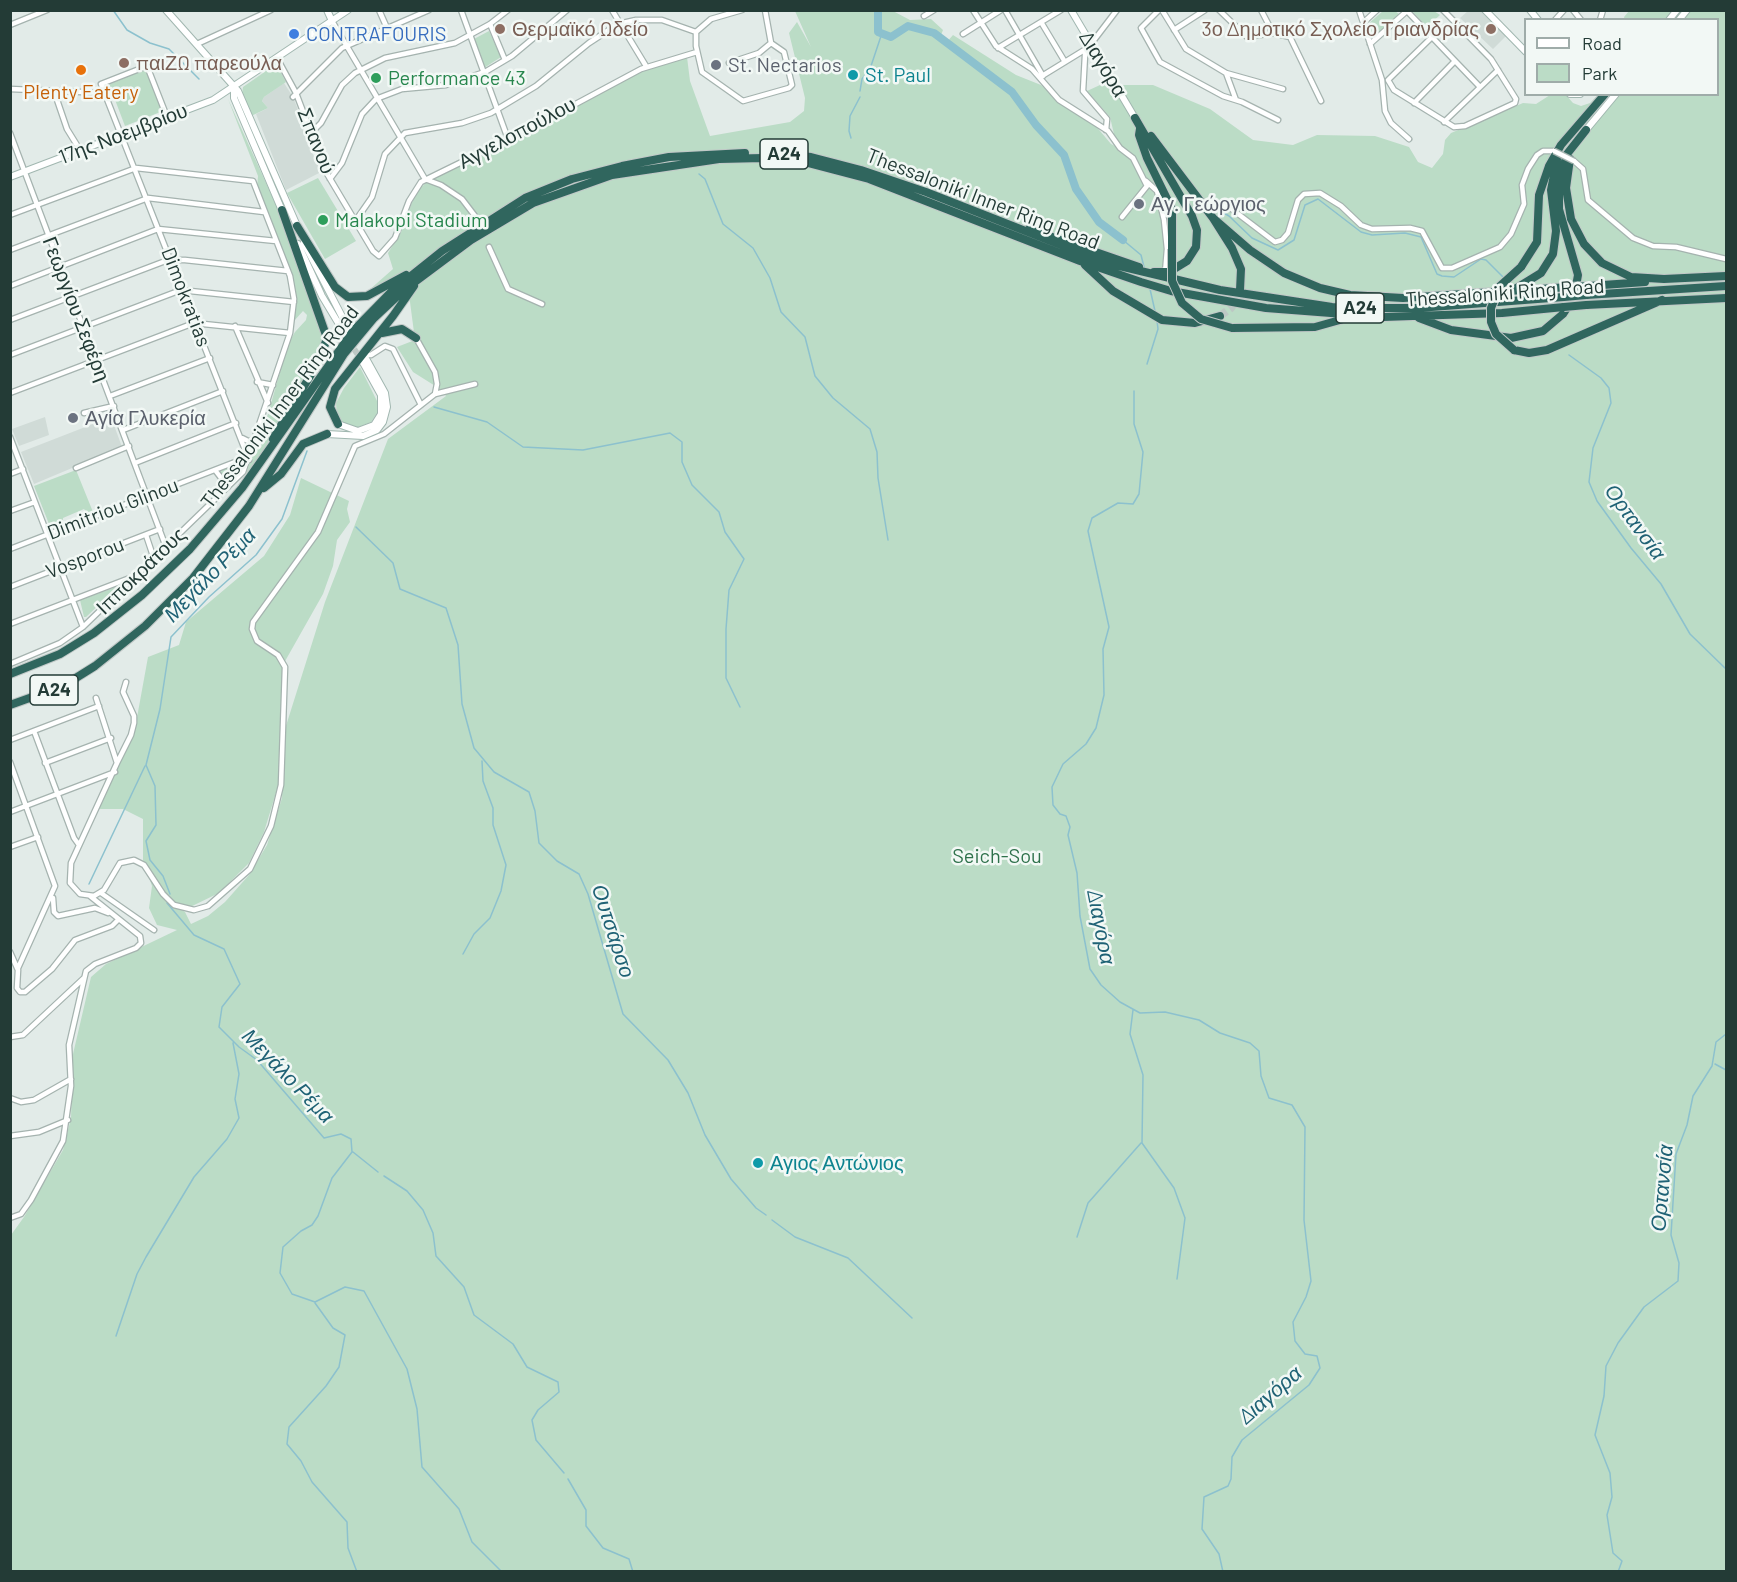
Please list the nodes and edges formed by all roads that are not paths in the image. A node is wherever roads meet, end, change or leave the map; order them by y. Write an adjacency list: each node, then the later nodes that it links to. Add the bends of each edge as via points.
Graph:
1 (47, 10): 40 (street)
2 (166, 10): 51 (main road)
3 (271, 10): 51 (street)
4 (327, 10): 35 (main road)
5 (348, 10): 35 (main road, 17ης Νοεμβρίου)
6 (379, 10): 42 (street)
7 (429, 10): 42 (street)
8 (461, 10): 47 (street)
9 (508, 10): 41 (street)
10 (567, 10): 59 (street)
11 (612, 10): 39 (street)
12 (653, 10): 33 (street)
13 (708, 10): 34 (street)
14 (742, 10): 34 (street)
15 (765, 10): 50 (street)
16 (934, 10): 32 (street)
17 (973, 10): 36 (street)
18 (1001, 10): 36 (street)
19 (1005, 10): 48 (street)
20 (1061, 10): 37 (street)
21 (1071, 10): 53 (main road, Διαγόρα)
22 (1117, 10): 53 (street)
23 (1161, 10): 43 (street); 79 (street, via 1141,28 1158,60)
24 (1205, 10): 43 (street)
25 (1219, 10): 45 (street, via 1245,37)
26 (1261, 10): 45 (street)
27 (1359, 10): 38 (street)
28 (1377, 10): 38 (street)
29 (1443, 10): 65 (street)
30 (1485, 10): 56 (main road)
31 (1407, 11): 49 (street); 52 (street)
32 (924, 16)
33 (655, 19): 39 (street); 44 (street, via 676,22)
34 (711, 19): 44 (street)
35 (332, 21): 54 (street); 58 (main road, 17ης Νοεμβρίου)
36 (980, 22): 46 (street); 55 (street)
37 (1041, 22): 48 (street); 61 (street)
38 (1364, 22): 52 (street)
39 (620, 23): 63 (street); 82 (street, via 536,86)
40 (10, 24)
41 (490, 24): 47 (street); 59 (street)
42 (387, 28): 54 (street)
43 (1174, 30): 66 (street, via 1186,49)
44 (696, 32): 57 (street)
45 (1273, 33): 80 (street, via 1291,38)
46 (963, 34)
47 (470, 35): 64 (street); 67 (street)
48 (1019, 35): 55 (street); 68 (street)
49 (1432, 37): 60 (street); 81 (street, via 1388,81)
50 (771, 43): 57 (street, via 784,52 792,85 744,101 703,73); 62 (street, via 759,53)
51 (197, 44): 69 (main road)
52 (1370, 44): 96 (street, via 1382,80 1387,114)
53 (1089, 46): 61 (street); 84 (main road, Διαγόρα); 89 (street, via 1083,91 1107,119)
54 (345, 47): 64 (street); 75 (street)
55 (998, 48): 68 (street)
56 (1524, 49)
57 (697, 52): 63 (street, Αγγελοπούλου)
58 (277, 58): 69 (main road, 17ης Νοεμβρίου); 75 (street, Σπανού)
59 (505, 60): 67 (street)
60 (1455, 61): 70 (street); 81 (street)
61 (1065, 62): 68 (street)
62 (729, 63)
63 (646, 66): 95 (street, Αγγελοπούλου)
64 (359, 70): 78 (street); 92 (street, via 342,85)
65 (1498, 70): 70 (street); 86 (street, via 1516,101 1462,127)
66 (1226, 72): 72 (street); 79 (street)
67 (482, 74): 78 (street, via 446,84 402,89); 82 (street)
68 (1042, 77): 89 (street, via 1061,102)
69 (234, 86): 83 (main road, 17ης Νοεμβρίου, via 213,100); 107 (main road, via 234,98); 114 (main road)
70 (1480, 87): 86 (street)
71 (10, 89): 73 (street)
72 (1282, 89)
73 (54, 91): 74 (street); 97 (street, via 67,129)
74 (105, 93): 83 (street, Dimokratias, via 101,84 147,66); 93 (street, Dimokratias)
75 (295, 95): 92 (street, Σπανού)
76 (1603, 96): 88 (highway)
77 (1614, 96): 90 (main road)
78 (376, 99): 94 (street); 101 (street, via 362,114 342,163)
79 (1236, 100): 85 (street)
80 (1321, 101)
81 (1414, 103): 86 (street)
82 (496, 110): 94 (street, via 468,122 414,130); 95 (street)
83 (167, 117): 93 (main road, 17ης Νοεμβρίου)
84 (1135, 118): 87 (highway); 105 (highway)
85 (1278, 120)
86 (1444, 122)
87 (1140, 129): 129 (highway, via 1197,230 1196,247 1190,258); 147 (highway, bridge, via 1147,158 1172,209 1172,281 1182,303 1201,319 1232,328 1315,327)
88 (1576, 129): 137 (highway, via 1553,174 1551,202 1556,237 1551,258 1533,280); 141 (highway, bridge, via 1559,148 1546,173 1539,195 1534,250 1500,286 1491,308 1496,334 1514,350 1547,350)
89 (1106, 130): 103 (street, via 1134,158)
90 (1586, 130): 131 (highway, via 1572,156 1566,179 1568,209 1577,233 1594,257 1616,271 1631,277); 148 (highway, via 1565,158 1558,182 1559,209 1578,275 1574,297 1560,318 1543,331 1511,338 1451,330)
91 (10, 133): 99 (street, Γεωργίου Σεφέρη)
92 (311, 133): 101 (street, Σπανού)
93 (122, 134): 97 (main road, 17ης Νοεμβρίου); 98 (street, Dimokratias)
94 (400, 136): 102 (street); 113 (street, via 385,154 372,197)
95 (508, 139): 102 (street, Αγγελοπούλου)
96 (1409, 139)
97 (80, 150): 99 (main road, 17ης Νοεμβρίου)
98 (136, 168): 104 (street, Dimokratias); 106 (street); 108 (street, Ιπποκράτους, via 253,181)
99 (25, 171): 100 (main road, 17ης Νοεμβρίου); 106 (street, Γεωργίου Σεφέρη)
100 (10, 177)
101 (330, 179): 113 (street, Σπανού)
102 (425, 179): 110 (street, via 462,199); 120 (street, Αγγελοπούλου, via 416,186 392,243 381,255)
103 (1146, 181): 111 (street, via 1144,192); 129 (street, via 1157,191 1164,220)
104 (148, 198): 108 (street); 115 (street, Dimokratias); 116 (street)
105 (1202, 203): 112 (highway); 122 (street, bridge, via 1211,201 1228,207 1275,242 1288,233 1298,200 1304,194 1320,193 1361,225 1422,231 1443,268 1452,268 1500,247 1511,234 1524,204 1522,185 1528,169 1543,151 1554,151 1583,169 1588,200 1633,238 1653,246 1676,247)
106 (36, 206): 109 (street); 116 (street, Γεωργίου Σεφέρη)
107 (282, 210): 114 (main road, via 322,296 348,334); 181 (highway, via 327,341 315,369 273,437)
108 (264, 212): 117 (street, Ιπποκράτους)
109 (10, 215)
110 (474, 216)
111 (1122, 217)
112 (1213, 218): 135 (highway, via 1238,260); 139 (highway, via 1284,273 1325,290)
113 (356, 220): 120 (street, Σπανού)
114 (297, 226): 121 (highway, via 335,287 350,298 368,296)
115 (159, 229): 117 (street); 123 (street, Dimokratias); 125 (street)
116 (47, 236): 119 (street); 125 (street, Γεωργίου Σεφέρη)
117 (276, 241): 126 (street, Ιπποκράτους)
118 (489, 247): 145 (street, via 508,289)
119 (10, 250)
120 (375, 254)
121 (432, 259): 127 (highway, Thessaloniki Inner Ring Road / Α24, via 501,212 554,185 628,164 702,154 775,153 822,160 906,185); 181 (highway, Thessaloniki Inner Ring Road / Α24, via 392,291 343,343)
122 (1726, 259)
123 (172, 260): 126 (street); 134 (street, Dimokratias); 138 (street)
124 (1080, 261): 127 (highway, Thessaloniki Ring Road / Α24); 130 (highway, Thessaloniki Inner Ring Road / Α24, via 855,175 789,160 729,159 646,168 558,192 511,215); 146 (highway, via 1113,291 1162,320 1201,323)
125 (59, 267): 132 (street); 138 (street, Γεωργίου Σεφέρη)
126 (288, 271): 142 (street, Ιπποκράτους)
127 (1140, 274): 129 (highway, Thessaloniki Ring Road / Α24)
128 (1726, 276): 131 (highway)
129 (1160, 277): 144 (highway, Thessaloniki Ring Road / Α24); 147 (highway, Thessaloniki Ring Road / Α24, via 1256,306)
130 (418, 278): 154 (highway); 189 (highway, Thessaloniki Inner Ring Road / Α24, via 385,307 344,354)
131 (1664, 279): 136 (highway)
132 (10, 286)
133 (1726, 286): 136 (highway, Thessaloniki Ring Road / Α24)
134 (184, 290): 142 (street); 150 (street, Dimokratias); 152 (street)
135 (1240, 290)
136 (1587, 290): 137 (highway, bridge, via 1569,287); 143 (highway, Thessaloniki Ring Road / Α24, bridge)
137 (1506, 291): 139 (highway)
138 (72, 297): 149 (street); 152 (street, Γεωργίου Σεφέρη)
139 (1377, 298): 144 (highway)
140 (1726, 298): 141 (highway, Thessaloniki Ring Road / Α24)
141 (1662, 300): 143 (highway, Thessaloniki Ring Road / Α24, bridge, via 1586,305)
142 (294, 302): 153 (street, Ιπποκράτους)
143 (1564, 302): 144 (highway, Thessaloniki Ring Road / Α24, via 1406,308 1332,307); 148 (highway, Thessaloniki Ring Road / Α24, via 1502,313)
144 (1314, 303)
145 (542, 304)
146 (1220, 316)
147 (1352, 316): 148 (highway, Thessaloniki Ring Road / Α24)
148 (1414, 316)
149 (10, 320)
150 (196, 323): 151 (street); 158 (street, Dimokratias); 159 (street)
151 (235, 326): 153 (street); 160 (street)
152 (84, 327): 156 (street); 159 (street, Γεωργίου Σεφέρη)
153 (290, 333): 162 (street, Ιπποκράτους)
154 (376, 336): 155 (highway, via 400,329); 172 (highway, via 331,397 331,412)
155 (416, 338): 165 (street, via 435,372)
156 (10, 355)
157 (362, 357): 168 (street, via 385,346 393,349); 172 (main road, via 381,395 381,414 374,425 358,431); 176 (main road, via 385,393 387,413 377,430)
158 (210, 358): 163 (street, Dimokratias); 166 (street)
159 (97, 360): 164 (street); 166 (street, Γεωργίου Σεφέρη)
160 (257, 382): 162 (street); 167 (street)
161 (475, 384): 165 (street)
162 (273, 385): 167 (street, Ιπποκράτους)
163 (223, 391): 171 (street, Dimokratias); 173 (street)
164 (10, 393)
165 (435, 394): 168 (street)
166 (110, 396): 169 (street, Γεωργίου Σεφέρη)
167 (268, 403): 174 (street, Ιπποκράτους)
168 (421, 405): 180 (street, via 384,434)
169 (114, 406): 170 (street); 173 (street, Γεωργίου Σεφέρη)
170 (84, 413)
171 (236, 423): 178 (street, Dimokratias); 183 (street)
172 (338, 423)
173 (123, 430): 179 (street, Γεωργίου Σεφέρη)
174 (258, 433): 178 (street, via 250,442); 182 (street, Ιπποκράτους)
175 (327, 434): 176 (main road); 189 (highway, via 303,444 281,474)
176 (352, 436): 180 (street)
177 (10, 437): 185 (street)
178 (242, 438): 182 (street, Dimokratias)
179 (129, 446): 183 (street, Γεωργίου Σεφέρη); 184 (street)
180 (355, 446): 224 (street, via 318,532 252,626 257,641 281,658 285,673 281,785 274,818 256,858 233,886 199,909 172,903 144,865 134,860 117,867)
181 (267, 455): 206 (highway, Thessaloniki Inner Ring Road / Α24, via 218,518 131,604 70,648)
182 (248, 458): 186 (street, Dimitriou Glinou); 188 (street, Ιπποκράτους, via 244,471)
183 (135, 463): 190 (street, Γεωργίου Σεφέρη)
184 (76, 468)
185 (22, 469): 187 (street); 191 (street)
186 (215, 470): 188 (street); 190 (street, Dimitriou Glinou)
187 (10, 474)
188 (228, 487): 196 (street, Ιπποκράτους)
189 (259, 492): 209 (highway, Thessaloniki Inner Ring Road / Α24, via 194,578 136,633 71,681)
190 (147, 496): 193 (street, Γεωργίου Σεφέρη); 194 (street, Dimitriou Glinou)
191 (35, 502): 192 (street); 194 (street)
192 (10, 512)
193 (160, 529): 195 (street, Vosporou); 196 (street, Γεωργίου Σεφέρη)
194 (48, 535): 197 (street, Dimitriou Glinou); 199 (street)
195 (146, 535): 198 (street); 199 (street, Vosporou)
196 (166, 547): 198 (street, Ιπποκράτους)
197 (10, 549)
198 (154, 559): 200 (street, Ιπποκράτους)
199 (61, 568): 201 (street, Vosporou); 202 (street)
200 (138, 575): 202 (street); 204 (street, Ιπποκράτους)
201 (10, 587)
202 (73, 600): 203 (street); 204 (street)
203 (10, 624)
204 (83, 627): 205 (street, Ιπποκράτους, via 60,643)
205 (10, 664)
206 (10, 674)
207 (126, 682): 216 (street, via 123,692 134,723)
208 (96, 698): 210 (street)
209 (10, 705)
210 (99, 706): 211 (street); 212 (street)
211 (34, 731): 213 (street); 215 (street)
212 (111, 738): 215 (street); 216 (street)
213 (10, 740)
214 (10, 762): 219 (street)
215 (45, 763): 218 (street)
216 (117, 763): 217 (street)
217 (115, 772): 218 (street); 222 (street)
218 (57, 793): 219 (street); 222 (street)
219 (27, 805): 220 (street); 221 (street)
220 (10, 812)
221 (38, 837): 223 (street); 225 (street, via 55,883)
222 (79, 845): 226 (street, via 68,878 76,891)
223 (10, 847)
224 (101, 893): 226 (street); 229 (street)
225 (53, 895): 227 (street, via 58,916 95,908); 231 (street)
226 (90, 896): 227 (street)
227 (111, 914): 228 (street)
228 (118, 920): 231 (street, via 75,940 25,992 17,988); 232 (street, via 140,936 141,944 91,967)
229 (154, 930)
230 (10, 952): 231 (street)
231 (18, 968)
232 (85, 977): 233 (street, via 22,1035); 234 (street, via 69,1045)
233 (10, 1037)
234 (71, 1079): 235 (street, via 34,1100 21,1102); 236 (street)
235 (10, 1098)
236 (68, 1120): 237 (street, via 39,1132); 238 (street, via 62,1146 31,1200 21,1214)
237 (10, 1136)
238 (10, 1218)

